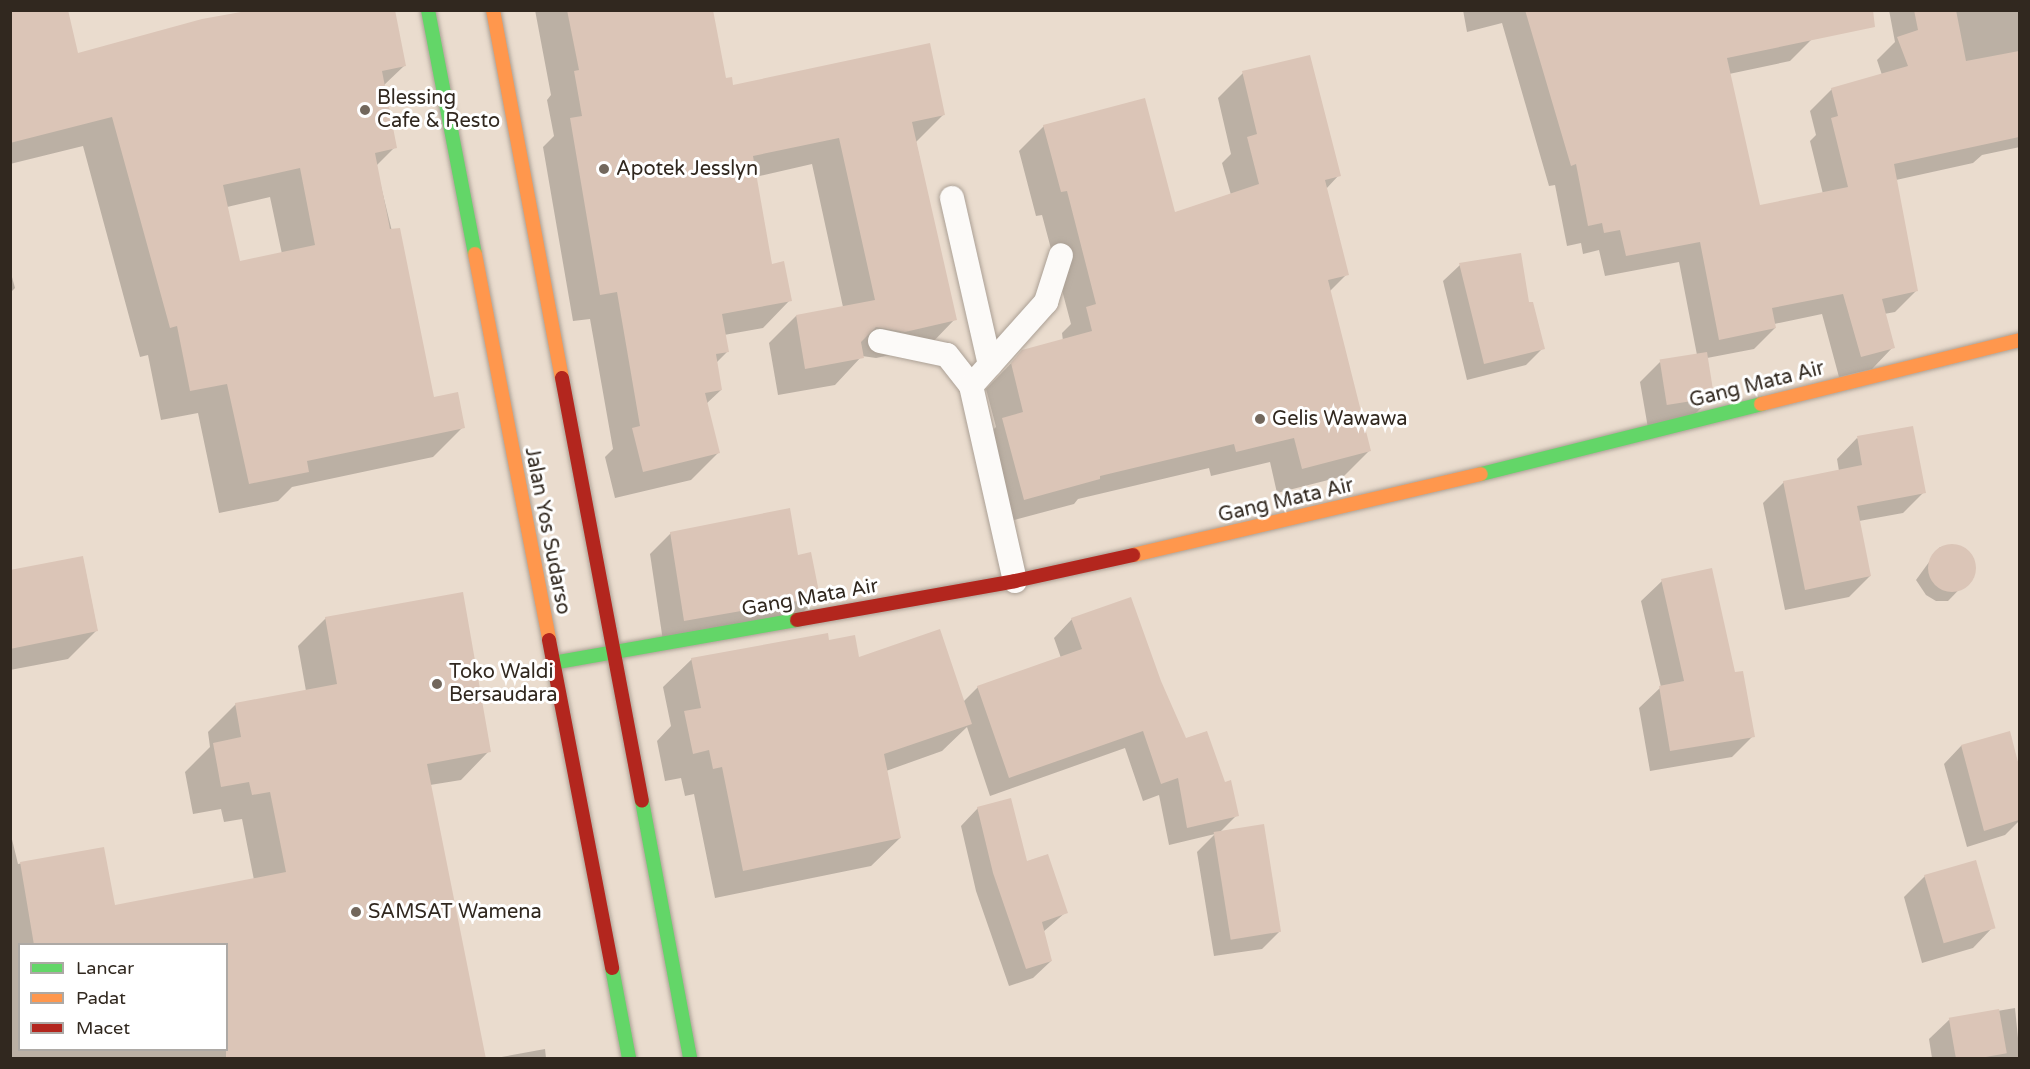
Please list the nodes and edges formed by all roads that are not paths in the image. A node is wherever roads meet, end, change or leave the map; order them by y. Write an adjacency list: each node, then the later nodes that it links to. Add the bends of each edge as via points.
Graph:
1 (428, 10): 11 (main road, Jalan Yos Sudarso)
2 (493, 10): 10 (main road)
3 (952, 198): 7 (lane)
4 (1061, 255): 7 (lane, via 1046,302)
5 (2019, 340): 9 (main road, Gang Mata Air, via 1324,513)
6 (880, 341): 8 (lane, via 947,355)
7 (990, 365): 8 (lane)
8 (972, 386): 9 (lane)
9 (1015, 581): 10 (main road, Gang Mata Air)
10 (615, 654): 11 (main road, Gang Mata Air); 13 (main road)
11 (553, 663): 12 (main road, Jalan Yos Sudarso)
12 (629, 1059)
13 (690, 1059)

